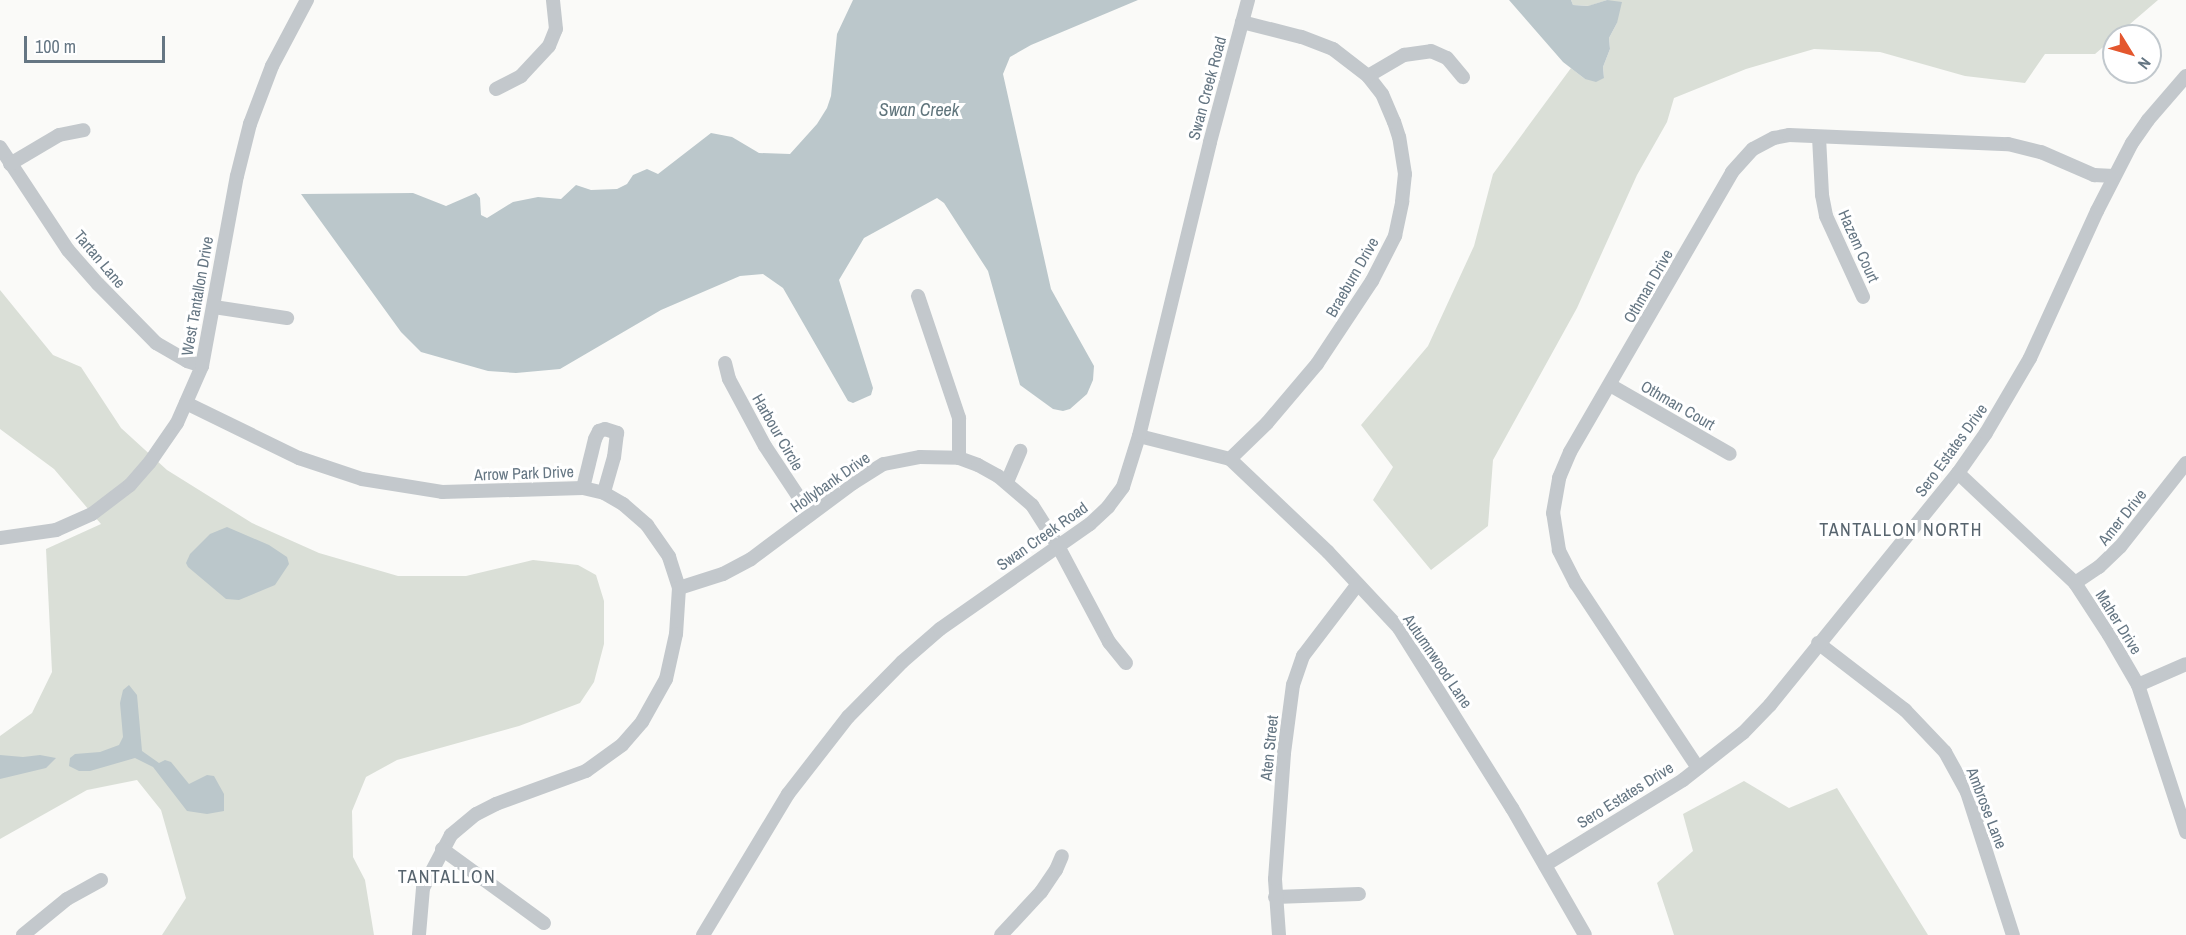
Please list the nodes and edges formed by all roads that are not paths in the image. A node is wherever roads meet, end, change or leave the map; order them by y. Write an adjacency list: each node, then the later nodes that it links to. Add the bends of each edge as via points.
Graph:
1 (307, 0): 16 (street, West Tantallon Drive, via 272,66 250,124)
2 (553, 0): 8 (street, via 556,29 549,46 521,76)
3 (1248, 0): 4 (street, Swan Creek Road)
4 (1242, 22): 5 (street, Braeburn Drive, via 1301,37 1333,50); 22 (street, Swan Creek Road)
5 (1368, 76): 7 (street, via 1404,55 1431,51 1447,58); 26 (street, Braeburn Drive, via 1382,94 1394,122 1404,162 1402,202 1393,242 1317,364)
6 (2186, 76): 13 (street, Sero Estates Drive, via 2148,120)
7 (1463, 77)
8 (496, 89)
9 (84, 130): 12 (street, via 59,135)
10 (1818, 137): 13 (street, Othman Drive, via 2008,144 2041,152 2094,175); 15 (street, Hazem Court, via 1826,216); 20 (street, Othman Drive, via 1774,138 1753,149 1740,162)
11 (0, 147): 12 (street, Tartan Lane)
12 (10, 164): 19 (street, Tartan Lane, via 68,250 129,318 170,352)
13 (2114, 176): 28 (street, Sero Estates Drive, via 2009,398)
14 (918, 296): 25 (street, via 959,418)
15 (1863, 297)
16 (214, 307): 17 (street); 19 (street, West Tantallon Drive)
17 (287, 318)
18 (725, 363): 32 (street, Harbour Circle, via 729,380 765,446)
19 (202, 366): 21 (street, West Tantallon Drive)
20 (1610, 385): 24 (street, Othman Court); 42 (street, Othman Drive, via 1559,478 1553,513 1556,542 1584,599)
21 (186, 404): 30 (street, Arrow Park Drive, via 299,458 362,479 442,492); 33 (street, West Tantallon Drive, via 150,462 112,500 56,530)
22 (1139, 436): 26 (street, Autumnwood Lane); 34 (street, Swan Creek Road, via 1116,499 1090,524)
23 (1020, 451): 29 (street)
24 (1730, 454)
25 (958, 458): 29 (street, Hollybank Drive); 32 (street, Hollybank Drive, via 912,458 884,464)
26 (1230, 459): 36 (street, Autumnwood Lane, via 1328,552)
27 (2186, 463): 35 (street, Amer Drive, via 2120,547)
28 (1958, 473): 35 (street, Maher Drive); 38 (street, Sero Estates Drive)
29 (1007, 482): 34 (street, Hollybank Drive, via 1032,505)
30 (583, 488): 31 (street, Arrow Park Drive); 31 (street, via 595,439 605,429 617,433)
31 (604, 493): 37 (street, Arrow Park Drive, via 631,510 654,532 669,557)
32 (810, 514): 37 (street, Hollybank Drive, via 751,559 723,574)
33 (0, 538)
34 (1058, 546): 39 (street, Hollybank Drive, via 1109,642); 53 (street, Swan Creek Road, via 940,629 848,717 788,794)
35 (2074, 583): 41 (street, Maher Drive)
36 (1357, 585): 46 (street, Autumnwood Lane, via 1405,636); 49 (street, Aten Street, via 1303,656 1293,685 1279,814)
37 (679, 588): 44 (street, Arrow Park Drive, via 676,634 666,679 632,734 586,771 476,814 451,835)
38 (1818, 643): 42 (street, Sero Estates Drive, via 1758,719); 57 (street, Ambrose Lane, via 1905,710 1945,752 1967,792)
39 (1126, 663)
40 (2186, 664): 41 (street)
41 (2138, 685): 43 (street, Maher Drive)
42 (1698, 768): 46 (street, Sero Estates Drive)
43 (2186, 832)
44 (442, 849): 50 (street); 52 (street, Arrow Park Drive, via 423,888)
45 (1062, 856): 54 (street, via 1041,892)
46 (1545, 865): 56 (street, Autumnwood Lane)
47 (101, 880): 51 (street, via 67,899)
48 (1359, 894): 49 (street)
49 (1275, 897): 55 (street, Aten Street)
50 (544, 923)
51 (23, 935)
52 (419, 935)
53 (702, 935)
54 (1001, 935)
55 (1279, 935)
56 (1586, 935)
57 (2013, 935)

